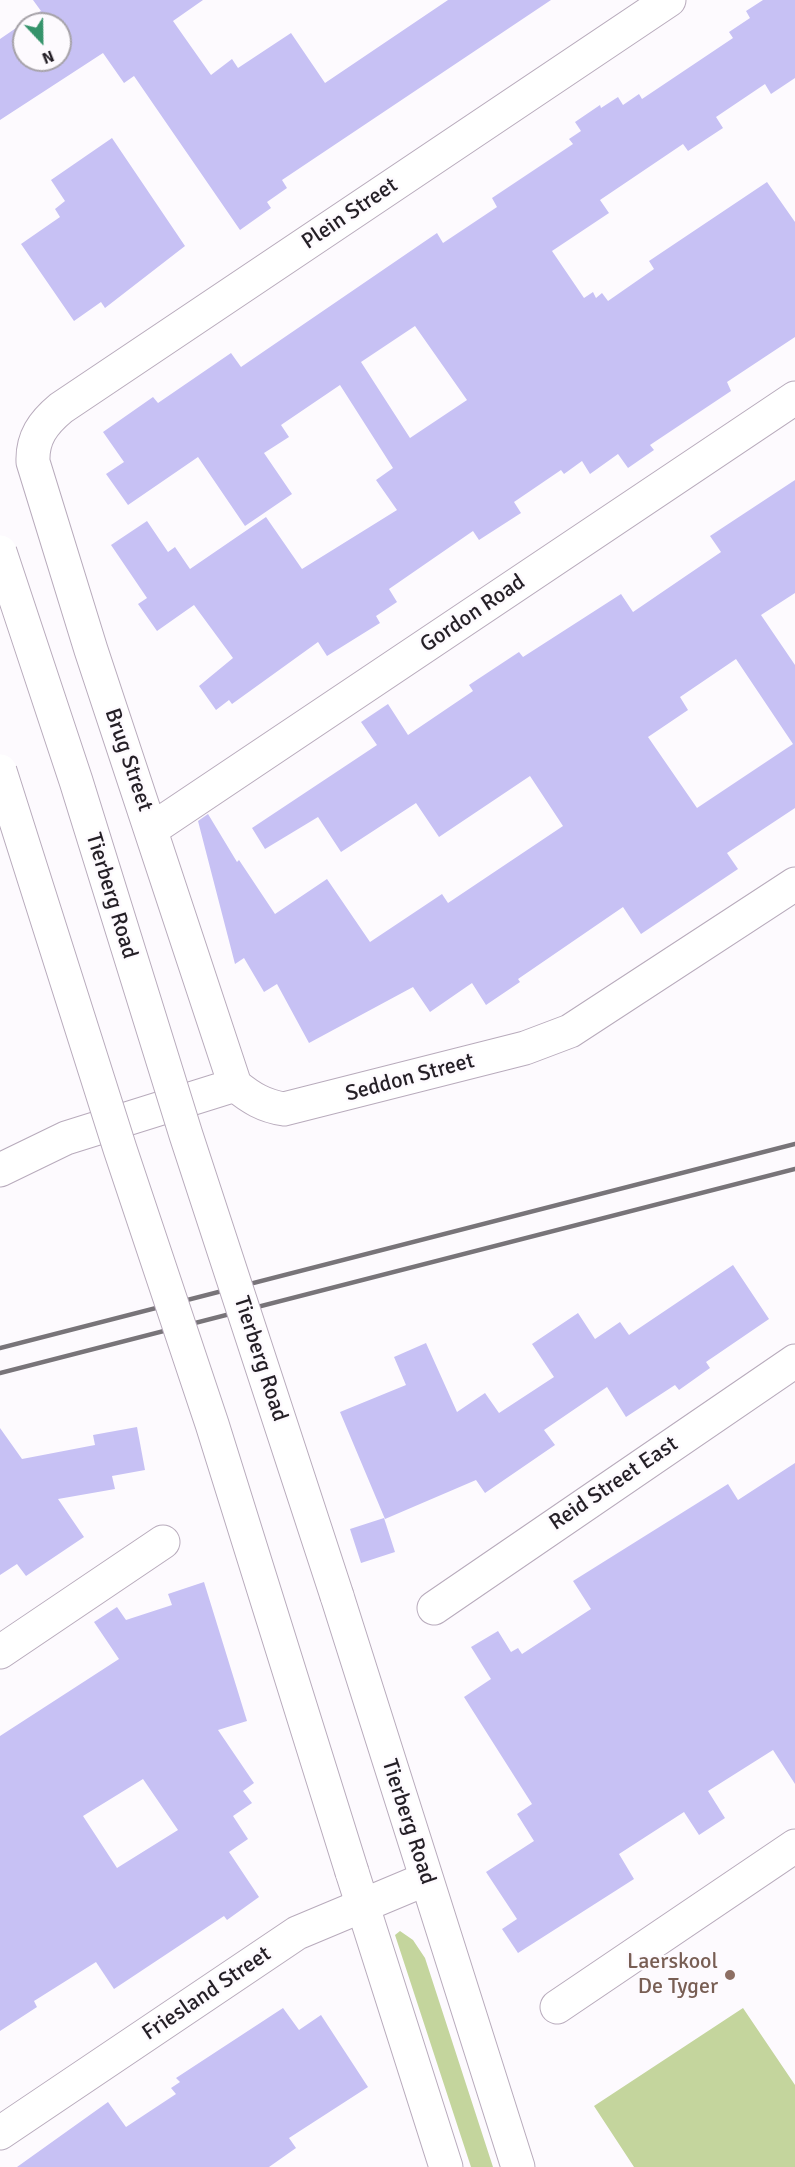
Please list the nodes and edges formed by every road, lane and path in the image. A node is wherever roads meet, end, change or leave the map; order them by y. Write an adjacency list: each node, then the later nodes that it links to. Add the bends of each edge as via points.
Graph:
1 (669, 0): 3 (street, Plein Street, via 61,408)
2 (795, 398): 6 (street, Gordon Road)
3 (38, 434): 6 (street, Brug Street, via 32,449 33,462)
4 (0, 552): 15 (street, Tierberg Road, bridge)
5 (0, 771): 16 (street, bridge, via 212,1424)
6 (152, 829): 8 (street, Brug Street)
7 (795, 884): 8 (street, Seddon Street, via 612,1006 570,1031 525,1048 284,1109 267,1107)
8 (235, 1085): 9 (street, via 66,1138)
9 (0, 1170)
10 (795, 1361): 12 (street, Reid Street East)
11 (163, 1542): 13 (street)
12 (434, 1608)
13 (0, 1652)
14 (795, 1846): 17 (street)
15 (426, 1879): 16 (street, Friesland Street); 20 (street, Tierberg Road)
16 (362, 1905): 18 (street, Friesland Street, via 297,1934); 19 (street)
17 (557, 2007)
18 (0, 2133)
19 (446, 2167)
20 (518, 2167)

